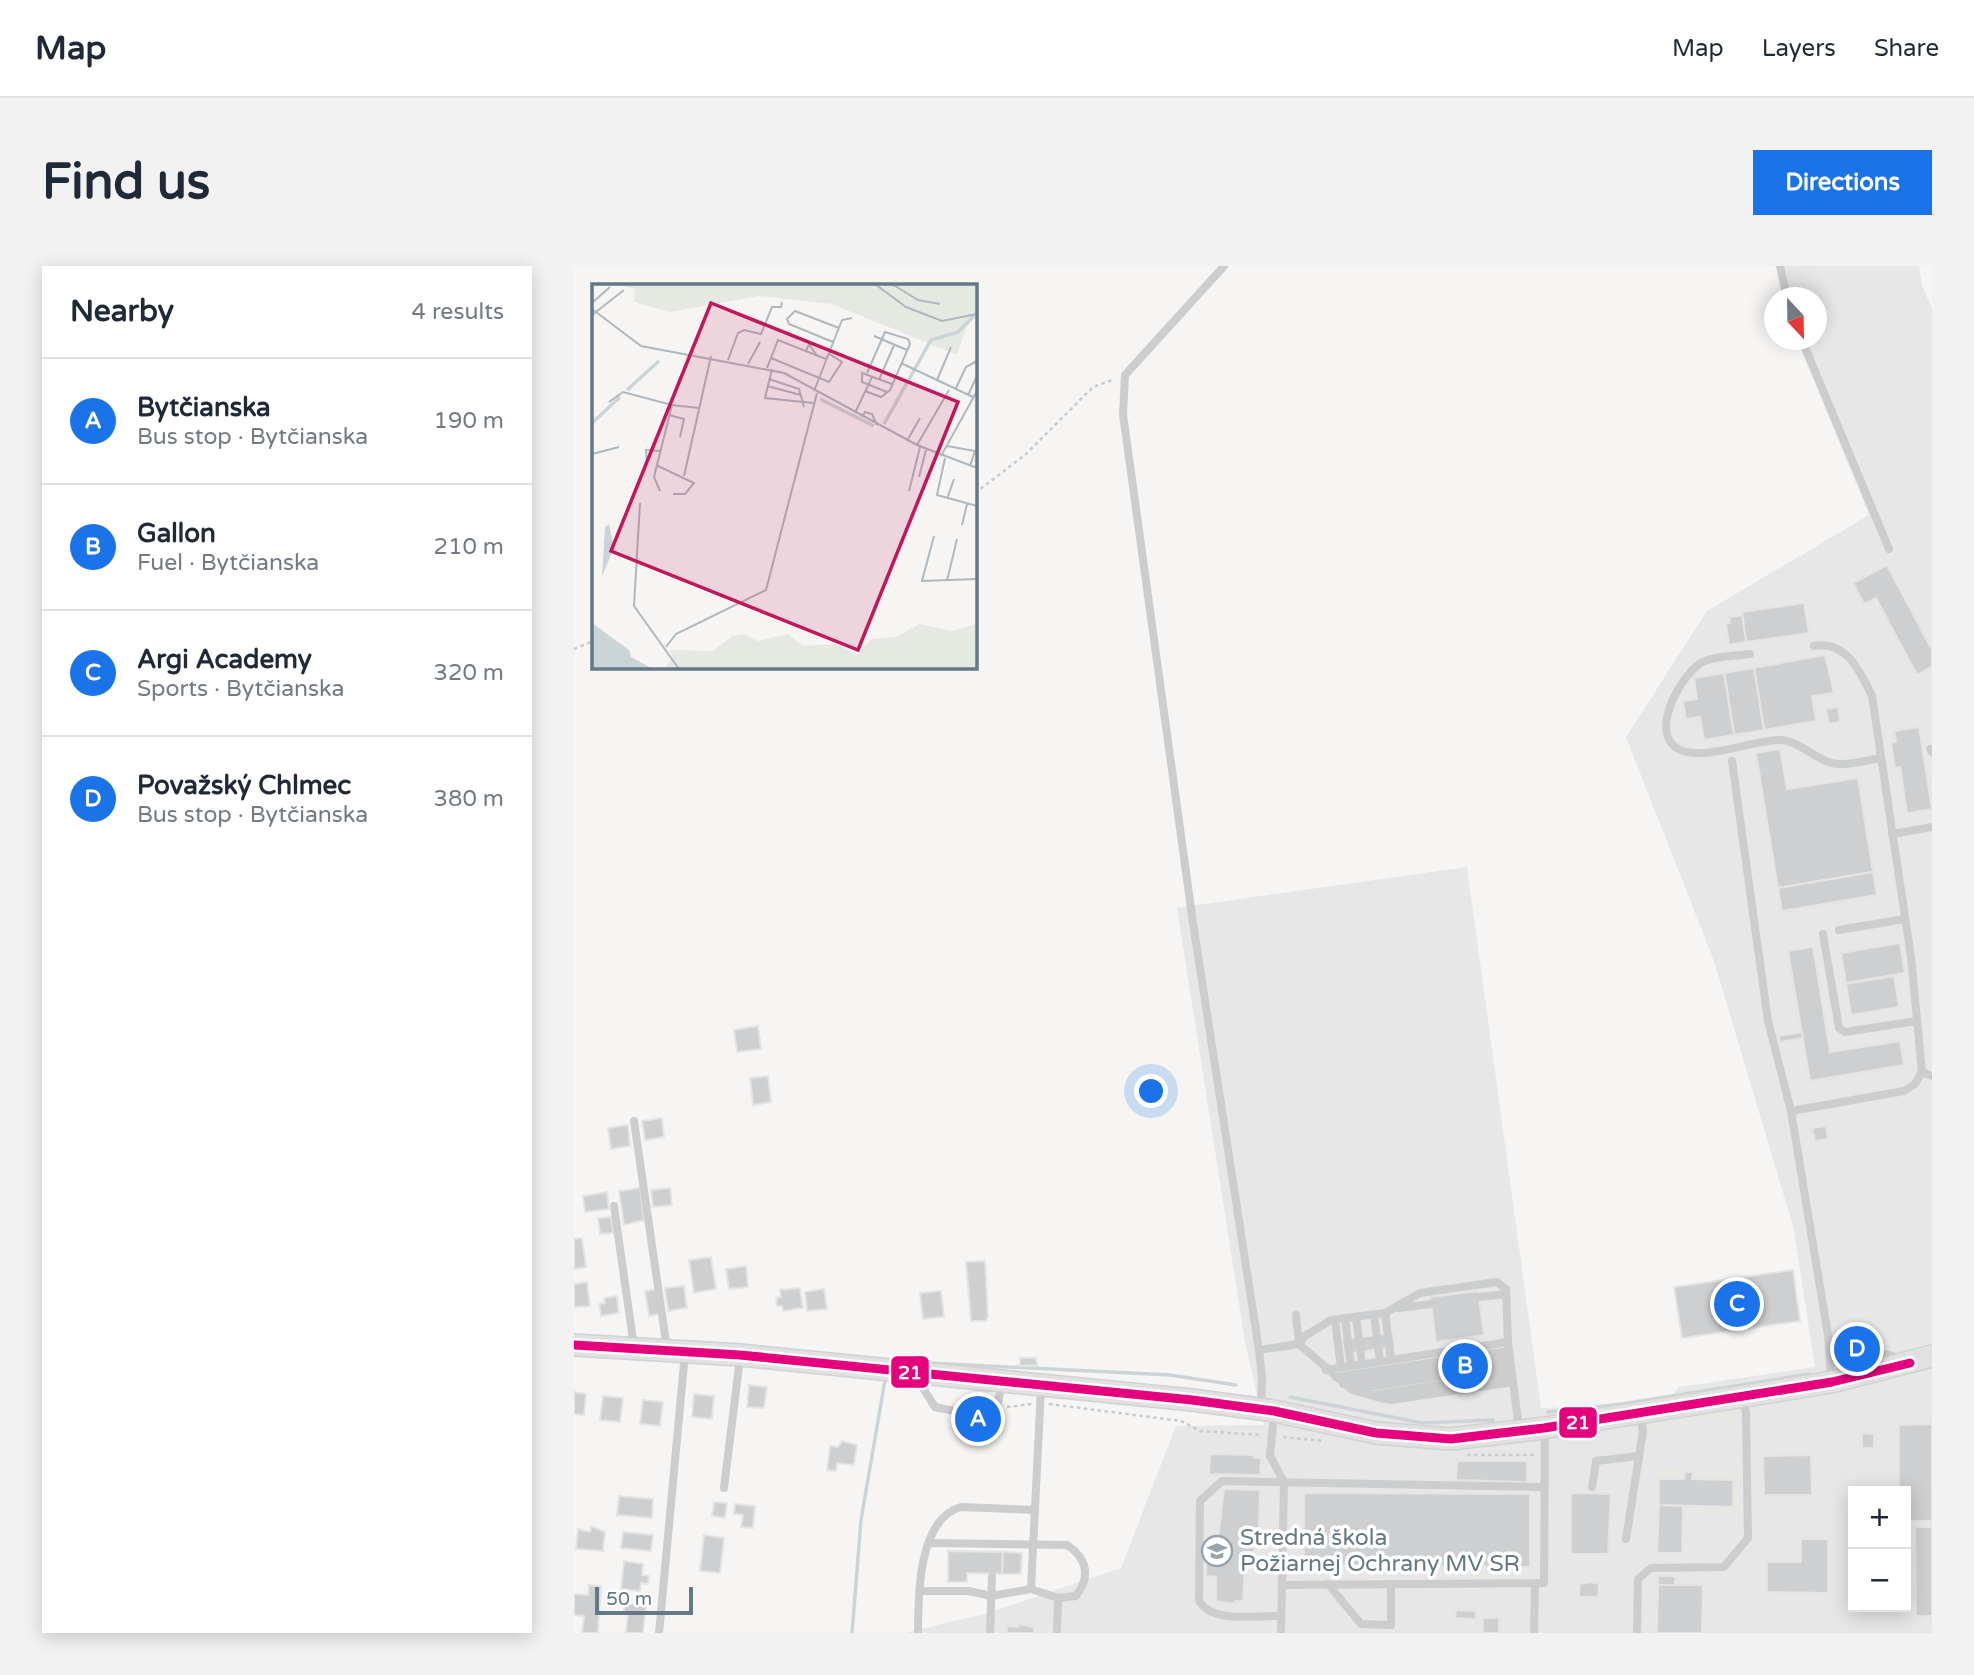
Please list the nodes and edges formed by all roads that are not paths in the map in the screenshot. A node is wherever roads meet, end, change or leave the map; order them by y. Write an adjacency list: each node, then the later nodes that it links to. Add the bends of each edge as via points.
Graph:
1 (1224, 266): 35 (lane, via 1125,375 1123,414 1193,923)
2 (1780, 266): 3 (lane)
3 (1785, 287)
4 (1806, 350): 5 (lane)
5 (1888, 549)
6 (1814, 646): 8 (lane, via 1827,643 1843,651 1861,674 1872,696)
7 (1750, 654): 8 (lane, via 1700,663 1688,675 1667,714 1665,729 1671,743 1682,751 1702,752 1783,740 1837,765)
8 (1881, 758): 11 (lane)
9 (1732, 761): 18 (lane, via 1768,1021)
10 (1932, 827): 11 (lane)
11 (1892, 834): 12 (lane)
12 (1905, 919): 13 (lane); 15 (lane)
13 (1839, 930)
14 (1823, 934): 15 (lane, via 1839,1028 1845,1032)
15 (1917, 1021): 16 (lane)
16 (1922, 1072): 17 (lane); 18 (lane, via 1904,1091)
17 (1932, 1076)
18 (1791, 1111): 46 (lane)
19 (634, 1121): 34 (lane)
20 (614, 1206): 33 (lane)
21 (1506, 1291): 22 (lane); 24 (lane, via 1497,1282 1420,1293); 40 (lane)
22 (1479, 1297)
23 (1431, 1304): 24 (lane)
24 (1396, 1308): 25 (lane)
25 (1385, 1313): 26 (lane); 38 (lane)
26 (1374, 1314): 28 (lane); 39 (lane)
27 (1296, 1315): 31 (lane)
28 (1356, 1317): 29 (lane); 41 (lane)
29 (1345, 1318): 30 (lane); 42 (lane)
30 (1335, 1320): 31 (lane); 43 (lane)
31 (1299, 1344): 35 (lane); 44 (lane)
32 (574, 1345): 33 (main road)
33 (634, 1347): 34 (main road)
34 (676, 1349): 36 (main road); 76 (lane)
35 (1259, 1350): 53 (lane)
36 (740, 1355): 45 (main road); 61 (lane)
37 (1932, 1356): 46 (main road)
38 (1391, 1360): 39 (lane); 40 (lane)
39 (1380, 1362): 41 (lane)
40 (1510, 1362): 47 (lane); 49 (lane); 50 (lane); 50 (lane, via 1391,1400); 56 (lane)
41 (1362, 1364): 42 (lane)
42 (1351, 1366): 43 (lane)
43 (1340, 1367): 44 (lane)
44 (1326, 1370): 47 (lane)
45 (912, 1372): 48 (main road); 48 (lane, via 935,1407 960,1412 997,1408)
46 (1831, 1372): 52 (main road)
47 (1336, 1377): 49 (lane)
48 (1002, 1380): 51 (main road)
49 (1343, 1384): 50 (lane)
50 (1352, 1390)
51 (1041, 1394): 53 (main road); 62 (lane)
52 (1742, 1396): 54 (main road); 82 (lane, via 1748,1538 1724,1567 1651,1568 1638,1579)
53 (1268, 1409): 56 (main road, via 1419,1438); 58 (lane, via 1269,1457)
54 (1640, 1413): 55 (main road); 57 (lane)
55 (1545, 1428): 56 (main road); 59 (lane)
56 (1519, 1432)
57 (1639, 1456): 60 (lane, via 1596,1461); 63 (lane)
58 (1284, 1482): 59 (lane); 70 (lane); 75 (lane, via 1222,1481 1200,1501 1199,1601 1205,1610 1215,1615)
59 (1543, 1487): 67 (lane, via 1544,1583)
60 (1592, 1487)
61 (724, 1488)
62 (1035, 1510): 64 (lane, via 950,1510 941,1518); 65 (lane)
63 (1626, 1539)
64 (930, 1543): 65 (lane); 72 (lane, via 922,1562)
65 (1034, 1543): 71 (lane); 74 (lane, via 1067,1545 1079,1553 1086,1567 1084,1585 1076,1596)
66 (992, 1577): 73 (lane)
67 (1535, 1583): 69 (lane); 81 (lane)
68 (1328, 1584): 69 (lane); 69 (lane, via 1361,1624 1391,1625); 70 (lane)
69 (1391, 1584)
70 (1284, 1585): 75 (lane)
71 (1031, 1588): 73 (lane); 74 (lane)
72 (920, 1591): 73 (lane); 77 (lane)
73 (991, 1596): 78 (lane)
74 (1058, 1598): 79 (lane)
75 (1281, 1616): 80 (lane)
76 (659, 1633)
77 (918, 1633)
78 (989, 1633)
79 (1057, 1633)
80 (1281, 1633)
81 (1534, 1633)
82 (1637, 1633)

